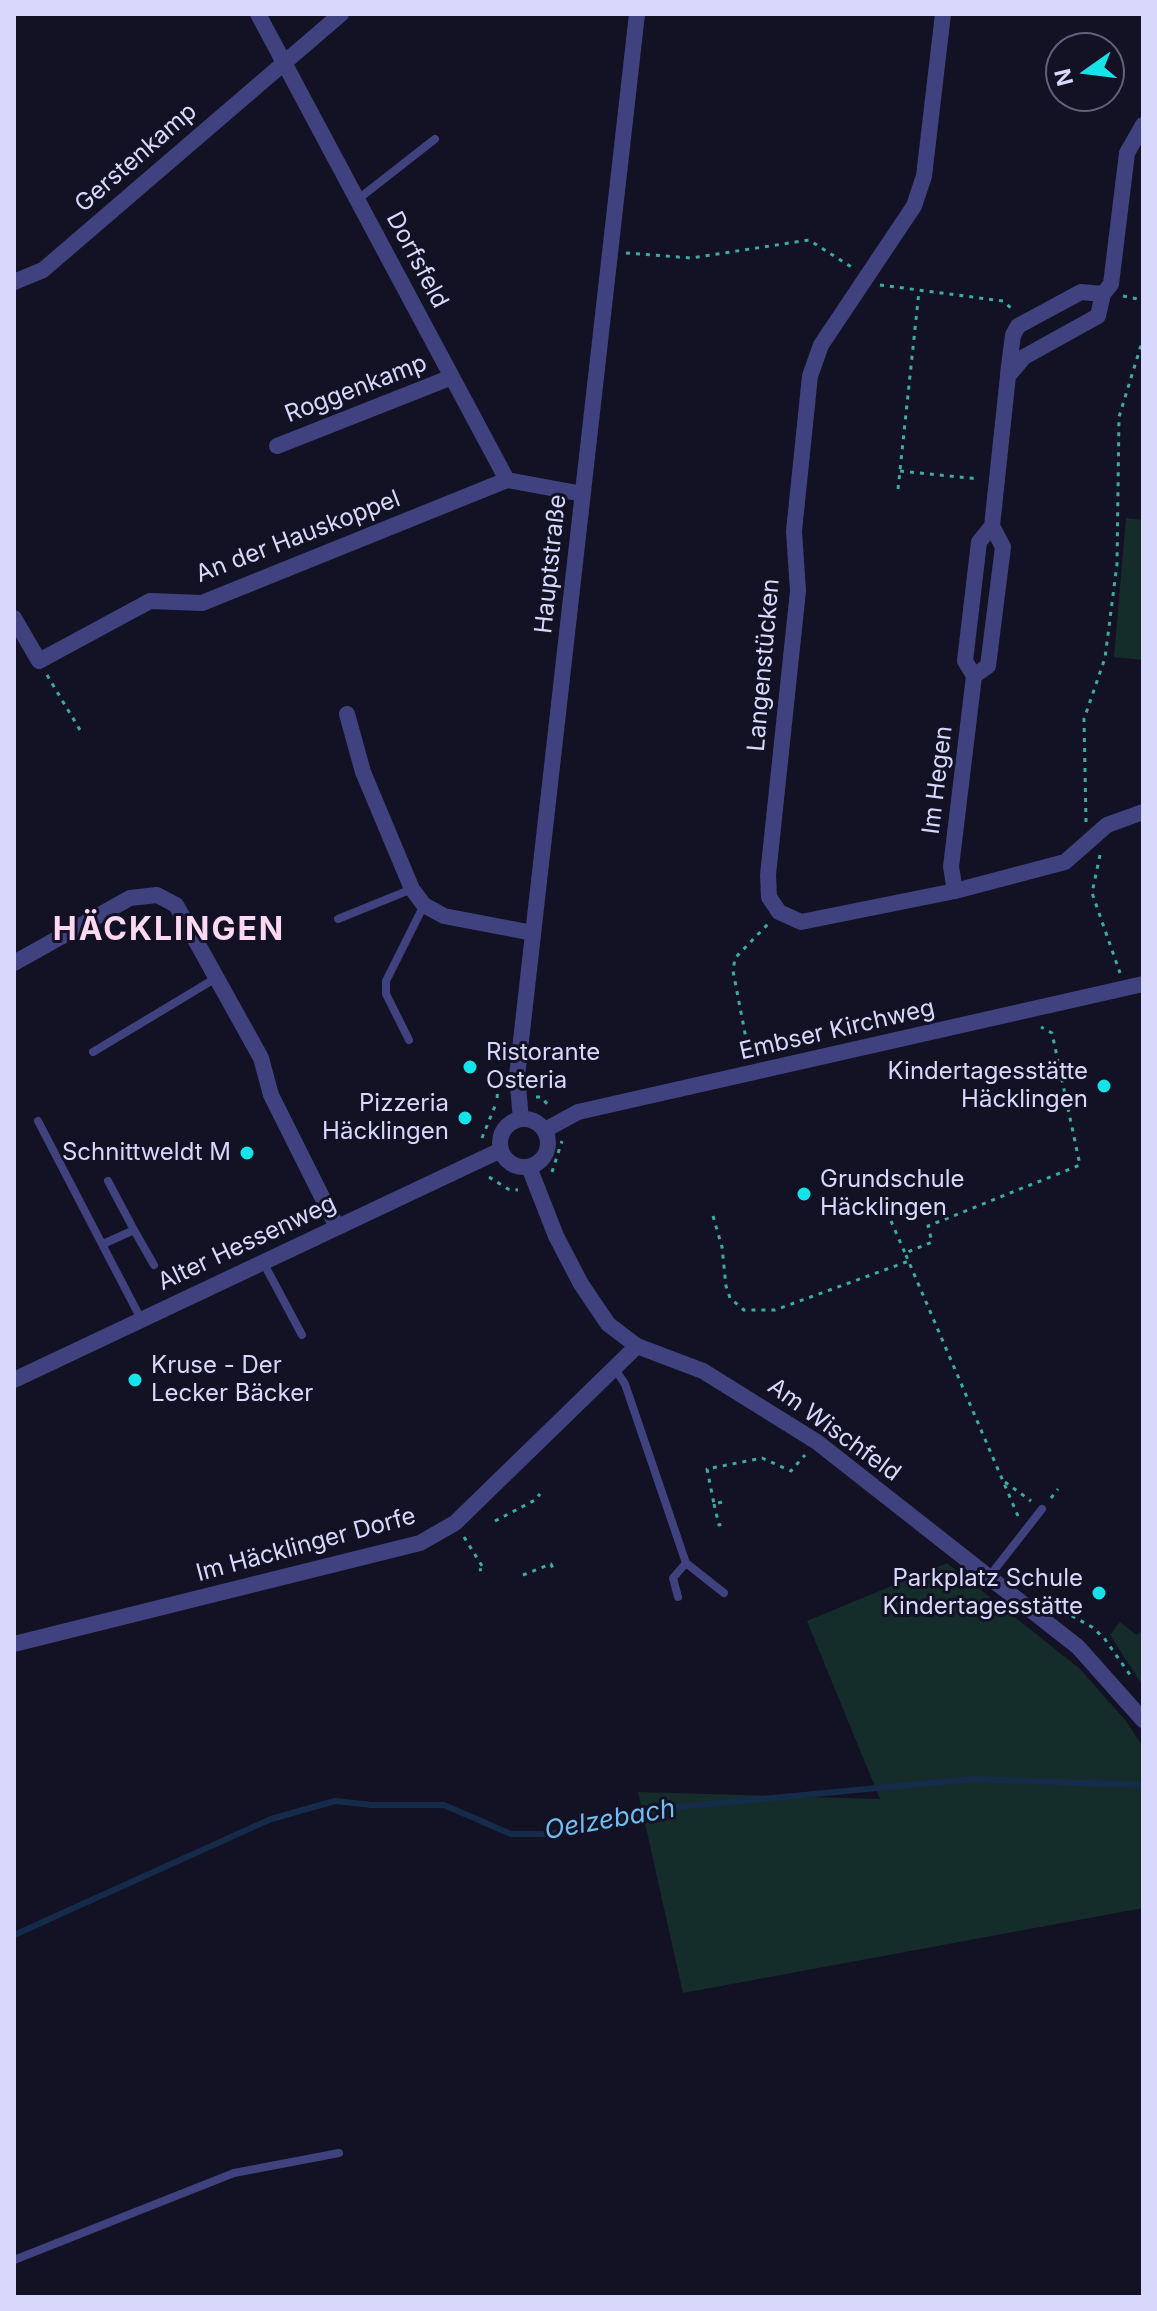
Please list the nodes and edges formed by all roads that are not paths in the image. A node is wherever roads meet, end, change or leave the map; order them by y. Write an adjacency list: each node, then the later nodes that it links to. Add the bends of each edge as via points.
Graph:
1 (258, 14): 5 (street, Dorfsfeld)
2 (341, 14): 5 (street)
3 (637, 14): 15 (street, Hauptstraße)
4 (943, 14): 22 (street, Langenstücken, via 924,176 914,206 821,345 810,376 794,531 798,591 768,875 769,897 791,920 818,921)
5 (285, 63): 8 (street, Dorfsfeld); 9 (street, Gerstenkamp, via 43,270)
6 (1143, 125): 10 (street, via 1127,153 1111,284)
7 (435, 139): 8 (lane)
8 (357, 200): 12 (street, Dorfsfeld)
9 (14, 282)
10 (1103, 294): 11 (street, via 1098,316 1024,357); 11 (street, Im Hegen, via 1081,292 1018,326)
11 (1008, 376): 16 (street, Im Hegen)
12 (452, 377): 13 (street, Roggenkamp); 14 (street, Dorfsfeld)
13 (277, 446)
14 (507, 480): 15 (street); 17 (street, An der Hauskoppel, via 202,603 150,601 39,661)
15 (583, 494): 25 (street, Hauptstraße)
16 (992, 526): 18 (street, Im Hegen, via 979,542 965,661); 18 (street, Im Hegen, via 1003,547 988,666)
17 (14, 618)
18 (974, 676): 22 (street, Im Hegen, via 951,867)
19 (347, 714): 21 (street, via 363,772)
20 (1143, 812): 22 (street, via 1107,825 1065,862)
21 (412, 889): 23 (street); 24 (lane)
22 (955, 891)
23 (424, 905): 25 (street, via 444,916); 29 (lane, via 386,981 386,994)
24 (338, 919)
25 (533, 933): 31 (street, Hauptstraße, via 517,1076)
26 (14, 963): 27 (street, via 130,898 157,895 176,905)
27 (216, 977): 30 (lane); 37 (street, via 261,1058 271,1095)
28 (1143, 984): 33 (street, Embser Kirchweg, via 578,1112)
29 (409, 1040)
30 (93, 1052)
31 (521, 1119): 33 (street); 34 (street, via 504,1130)
32 (38, 1121): 39 (lane)
33 (545, 1130): 35 (street, via 547,1153)
34 (501, 1150): 35 (street, via 509,1162); 37 (street, Alter Hessenweg)
35 (529, 1167): 44 (street, Am Wischfeld, via 581,1284 608,1324)
36 (108, 1181): 38 (lane)
37 (337, 1227): 40 (street, Alter Hessenweg)
38 (134, 1230): 39 (lane); 41 (lane)
39 (103, 1244): 42 (lane)
40 (263, 1262): 42 (street, Alter Hessenweg); 43 (lane)
41 (154, 1265)
42 (141, 1319): 46 (street, Alter Hessenweg)
43 (302, 1335)
44 (637, 1346): 45 (street, Im Häcklinger Dorfe); 49 (street, Am Wischfeld, via 703,1371 817,1442)
45 (615, 1369): 48 (lane, via 625,1384); 52 (street, Im Häcklinger Dorfe, via 455,1523 420,1543)
46 (14, 1380)
47 (1042, 1509): 49 (lane)
48 (686, 1563): 50 (lane); 51 (lane, via 673,1578)
49 (988, 1579): 53 (street, Am Wischfeld, via 1078,1647)
50 (724, 1593)
51 (678, 1597)
52 (14, 1644)
53 (1143, 1720)
54 (339, 2153): 55 (lane, via 234,2173)
55 (14, 2260)

